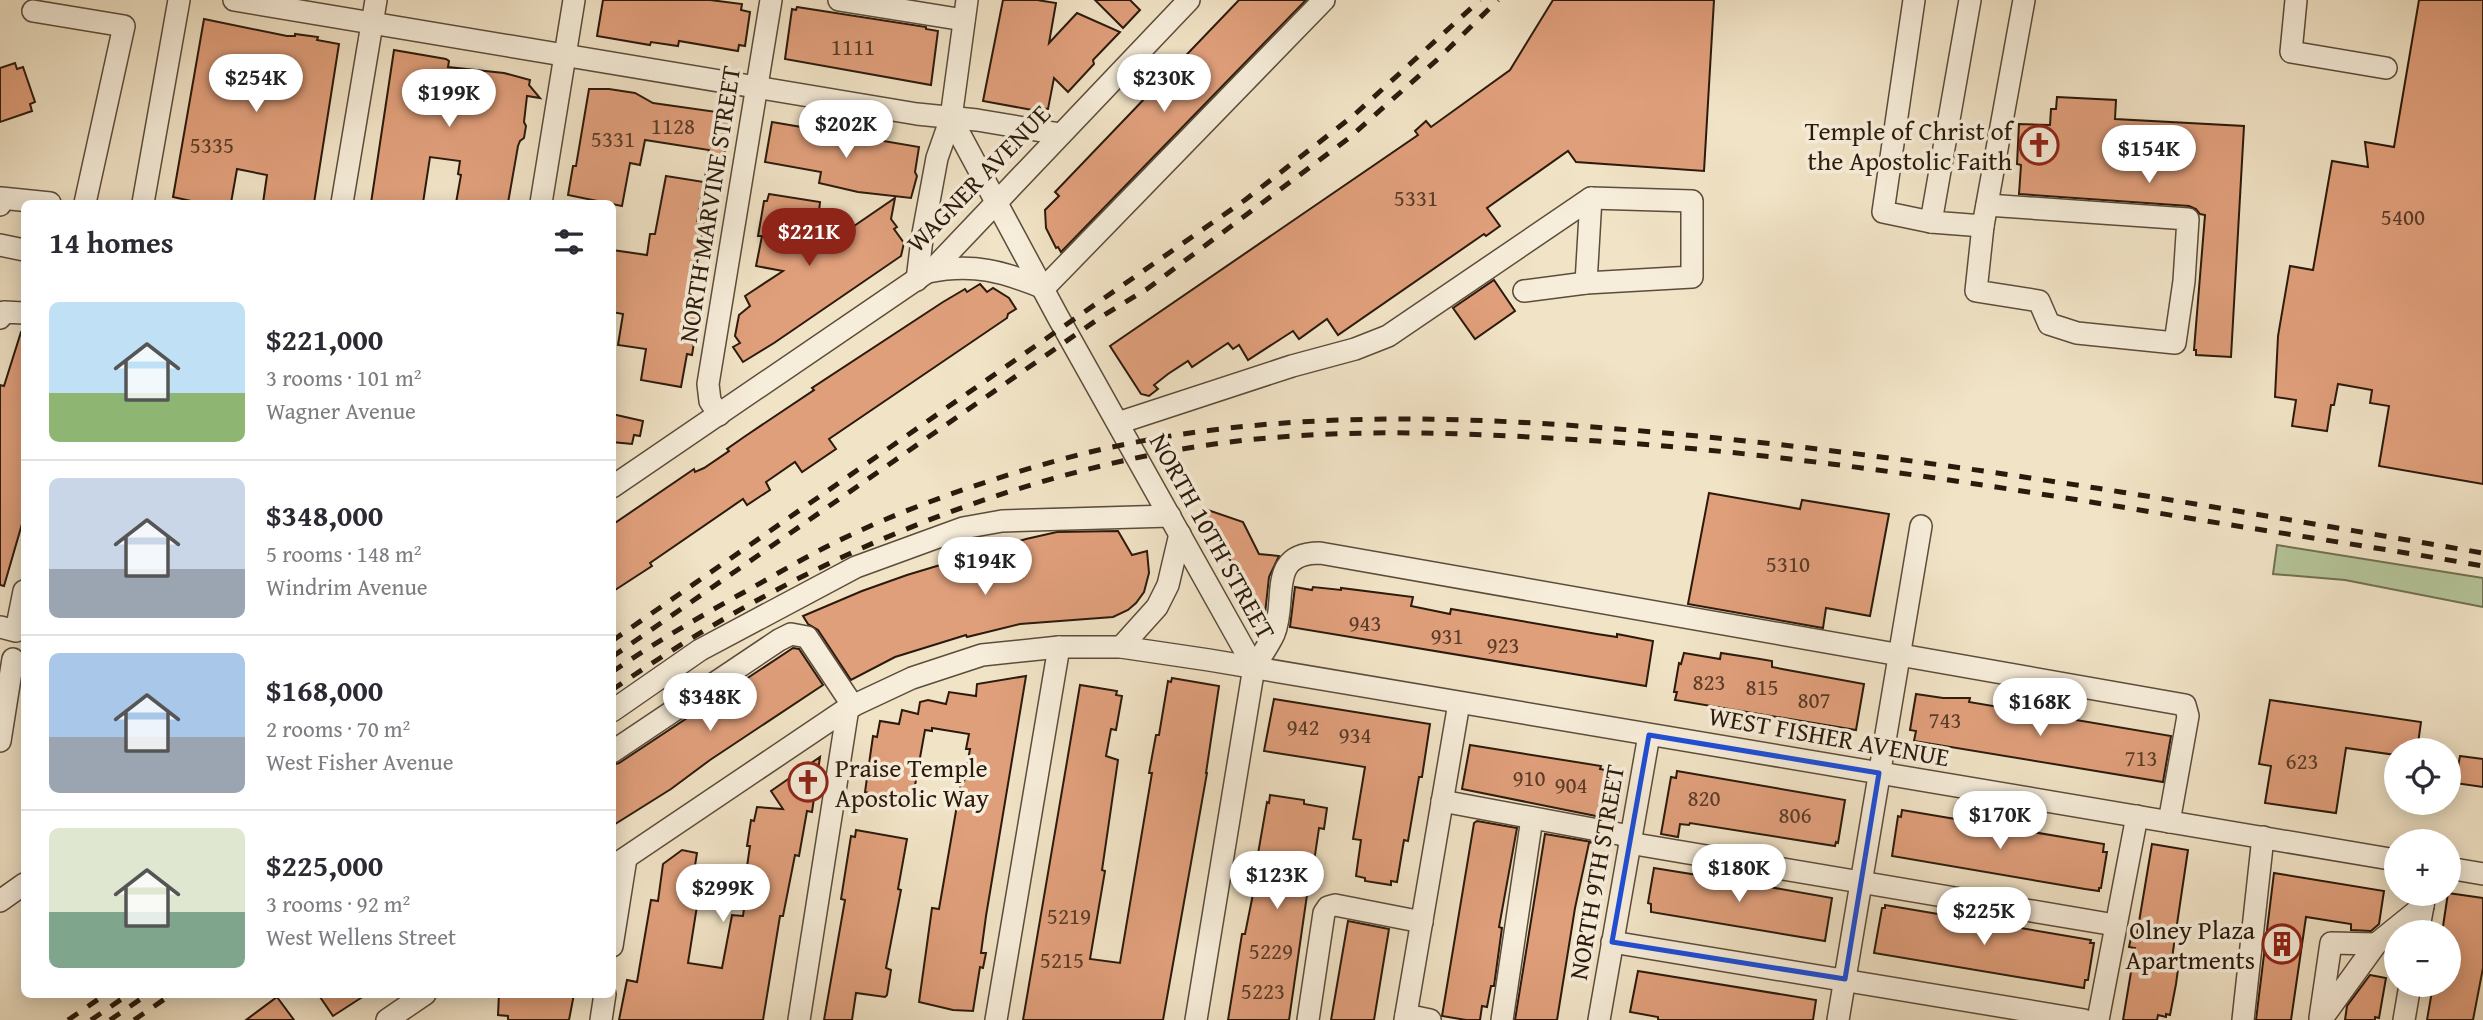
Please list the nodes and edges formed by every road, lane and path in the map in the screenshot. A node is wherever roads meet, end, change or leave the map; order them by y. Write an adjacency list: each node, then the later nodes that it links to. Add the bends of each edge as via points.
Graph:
1 (178, 0): 24 (street)
2 (234, 0): 15 (street)
3 (376, 0): 15 (street)
4 (575, 0): 16 (street)
5 (771, 0): 18 (street, NORTH MARVINE STREET)
6 (839, 0): 13 (street)
7 (1324, 0): 36 (street)
8 (1914, 0): 30 (street, via 1883,212)
9 (1970, 0): 30 (street)
10 (2024, 0): 29 (street)
11 (2295, 0): 17 (street, via 2291,52)
12 (1185, 1): 20 (street, WAGNER AVENUE)
13 (966, 10): 19 (street)
14 (33, 11): 23 (street, via 124,26)
15 (372, 23): 16 (street); 25 (street)
16 (565, 55): 18 (street); 26 (street)
17 (2386, 68)
18 (757, 87): 19 (street); 40 (street, NORTH MARVINE STREET, via 708,384 710,401)
19 (951, 118): 20 (street); 27 (street, NORTH 10TH STREET); 34 (street, via 937,158 922,239)
20 (1060, 134): 27 (street, WAGNER AVENUE)
21 (1591, 198): 35 (street); 35 (street, via 1692,201 1692,276); 41 (street, via 1388,336)
22 (21, 200): 28 (street, via 1,198)
23 (86, 200)
24 (145, 200)
25 (342, 200)
26 (541, 200)
27 (996, 204): 34 (street, WAGNER AVENUE); 36 (street, NORTH 10TH STREET)
28 (0, 205)
29 (1987, 205): 31 (street); 31 (street, via 2189,219 2175,343 2077,333 2049,324 2039,301 1976,290)
30 (1931, 222): 31 (street)
31 (1983, 226)
32 (0, 245): 33 (street)
33 (21, 249)
34 (923, 276): 36 (street, via 958,268 986,269); 40 (street, WAGNER AVENUE)
35 (1586, 283): 37 (street)
36 (1044, 288): 41 (street, NORTH 10TH STREET)
37 (1524, 291)
38 (21, 313): 39 (street, via 4,313)
39 (0, 318)
40 (719, 415): 42 (street, WAGNER AVENUE)
41 (1118, 422): 43 (street, NORTH 10TH STREET)
42 (616, 484)
43 (1175, 525): 48 (street, via 1168,585 1157,607); 51 (street, NORTH 10TH STREET); 54 (street, via 1002,521 963,528 856,567 700,650)
44 (1921, 526): 49 (street)
45 (21, 598): 46 (street)
46 (8, 629): 50 (street)
47 (1059, 647): 48 (street, WEST FISHER AVENUE); 53 (street, WEST FISHER AVENUE, via 982,655 912,678); 86 (street)
48 (1121, 647): 51 (street, WEST FISHER AVENUE)
49 (1898, 655): 51 (street, via 1306,553 1291,560 1285,569 1275,632); 58 (street); 62 (street, via 2185,705 2188,716)
50 (13, 663): 56 (street)
51 (1254, 667): 52 (street, WEST FISHER AVENUE); 87 (street, NORTH 10TH STREET)
52 (1459, 703): 55 (street, WEST FISHER AVENUE); 59 (street)
53 (850, 707): 57 (street, via 807,637 791,634); 66 (street, WEST FISHER AVENUE); 85 (street)
54 (616, 709)
55 (1649, 734): 58 (street, WEST FISHER AVENUE); 64 (street, NORTH 9TH STREET)
56 (0, 741)
57 (616, 749)
58 (1879, 773): 60 (street, WEST FISHER AVENUE); 69 (street)
59 (1442, 801): 61 (street); 74 (street)
60 (2137, 816): 62 (street, WEST FISHER AVENUE); 75 (street)
61 (1532, 818): 64 (street); 90 (street)
62 (2169, 822): 63 (street, WEST FISHER AVENUE)
63 (2253, 836): 65 (street, WEST FISHER AVENUE); 95 (street)
64 (1629, 839): 69 (street); 76 (street, NORTH 9TH STREET)
65 (2384, 858)
66 (619, 862): 71 (street)
67 (2461, 870): 68 (street)
68 (2483, 874)
69 (1860, 882): 75 (street); 78 (street)
70 (21, 886): 72 (street)
71 (616, 898)
72 (0, 901)
73 (2417, 906): 77 (street)
74 (1422, 922): 83 (street); 88 (street, via 1328,907)
75 (2115, 925): 94 (street)
76 (1612, 942): 78 (street); 91 (street, NORTH 9TH STREET)
77 (2375, 944): 96 (street); 96 (street, via 2330,943)
78 (1844, 979): 92 (street); 93 (street)
79 (2408, 997): 97 (street)
80 (420, 998): 82 (street)
81 (604, 998): 84 (street)
82 (397, 1018)
83 (1405, 1018): 89 (street)
84 (601, 1020)
85 (799, 1020)
86 (996, 1020)
87 (1196, 1020)
88 (1308, 1020)
89 (1430, 1020)
90 (1502, 1020)
91 (1599, 1020)
92 (1838, 1020)
93 (2084, 1020)
94 (2098, 1020)
95 (2243, 1020)
96 (2321, 1020)
97 (2404, 1020)

